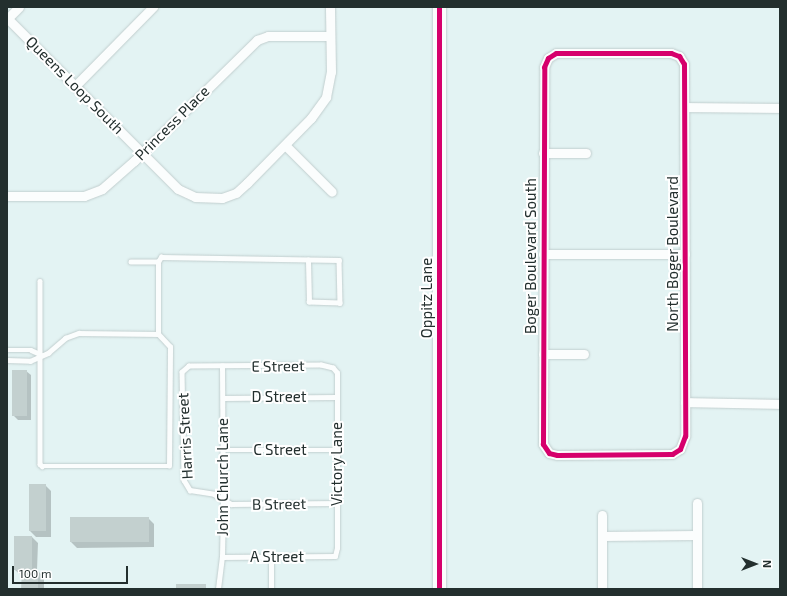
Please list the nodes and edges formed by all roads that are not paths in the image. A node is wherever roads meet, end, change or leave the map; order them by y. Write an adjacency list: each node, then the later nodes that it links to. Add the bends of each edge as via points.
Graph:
1 (19, 7): 5 (street)
2 (153, 7): 8 (street)
3 (330, 7): 6 (street, Queens Loop South)
4 (439, 7): 50 (street, Oppitz Lane)
5 (7, 19): 8 (street, Queens Loop South)
6 (330, 36): 11 (street, Queens Loop South, via 331,72 326,97 311,118); 12 (street, Princess Place, via 268,36 256,40)
7 (548, 58): 9 (street, North Boger Boulevard, via 560,53 675,54 682,59 685,68); 13 (street, Boger Boulevard South, via 544,67)
8 (76, 85): 12 (street, Queens Loop South)
9 (685, 107): 10 (street); 18 (street, North Boger Boulevard)
10 (780, 108)
11 (285, 145): 12 (street, Queens Loop South, via 236,192 222,198 187,196); 15 (street)
12 (142, 152): 16 (street, Princess Place, via 108,186 84,196)
13 (543, 153): 14 (street); 17 (street, Boger Boulevard South)
14 (586, 153)
15 (332, 192)
16 (7, 196)
17 (543, 254): 18 (street); 26 (street, Boger Boulevard South)
18 (685, 254): 34 (street, North Boger Boulevard)
19 (308, 260): 19 (lane, via 339,260 340,303 309,302); 21 (lane, via 161,257)
20 (131, 262): 21 (lane)
21 (158, 262): 23 (lane)
22 (40, 281): 25 (lane)
23 (158, 334): 25 (lane, via 79,333 65,338 48,353); 25 (lane, via 170,347 169,466 42,466)
24 (7, 350): 25 (lane, via 31,350)
25 (40, 354): 28 (lane, via 30,361)
26 (543, 354): 27 (street); 36 (street, Boger Boulevard South, via 543,444 549,453 672,454)
27 (584, 354)
28 (7, 360)
29 (222, 366): 30 (lane, E Street, via 321,365); 31 (lane, E Street, via 195,365); 33 (lane, John Church Lane)
30 (334, 369): 32 (lane, Victory Lane, via 337,373)
31 (182, 372): 39 (lane, Harris Street, via 184,480 190,490 214,494)
32 (336, 397): 33 (lane, D Street); 38 (lane, Victory Lane)
33 (223, 398): 37 (lane, John Church Lane)
34 (685, 402): 35 (street); 36 (street, North Boger Boulevard, via 685,436)
35 (780, 404)
36 (680, 449)
37 (223, 450): 38 (lane, C Street); 39 (lane, John Church Lane)
38 (336, 450): 40 (lane, Victory Lane)
39 (222, 499): 40 (lane, B Street, via 231,504); 45 (lane, John Church Lane)
40 (336, 503): 47 (lane, Victory Lane, via 337,548 335,556)
41 (697, 503): 43 (street)
42 (602, 515): 44 (street)
43 (696, 534): 44 (street); 52 (street)
44 (602, 536): 51 (street)
45 (222, 557): 46 (lane, A Street); 48 (lane, John Church Lane)
46 (271, 557): 47 (lane, A Street); 49 (lane)
47 (332, 557)
48 (218, 589)
49 (271, 589)
50 (439, 589)
51 (602, 589)
52 (697, 589)

